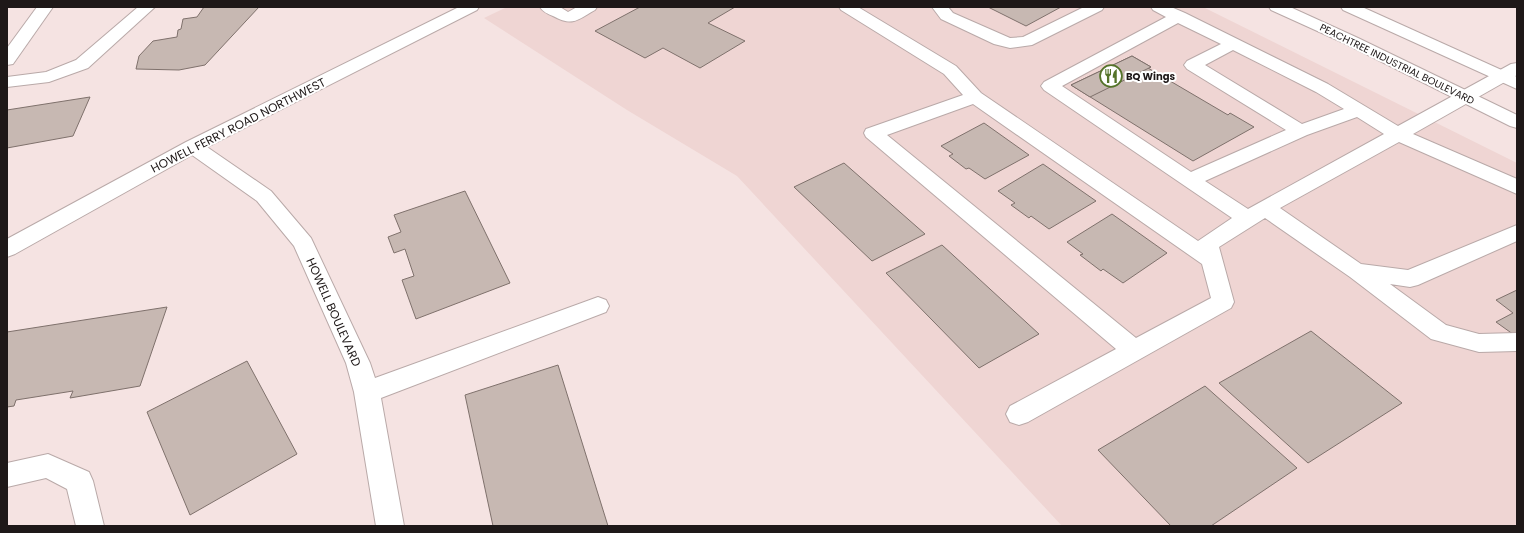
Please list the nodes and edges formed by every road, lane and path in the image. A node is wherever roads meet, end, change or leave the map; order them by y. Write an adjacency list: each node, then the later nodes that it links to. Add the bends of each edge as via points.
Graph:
1 (45, 7): 14 (main road)
2 (147, 7): 17 (main road, via 82,64 49,77)
3 (471, 7): 24 (main road, HOWELL FERRY ROAD NORTHWEST)
4 (548, 7): 5 (main road, via 568,18)
5 (589, 7)
6 (847, 7): 19 (main road, via 950,70)
7 (940, 7): 8 (main road, via 947,16 1000,41 1010,43 1026,42)
8 (1096, 7)
9 (1159, 7): 12 (main road)
10 (1277, 7): 18 (main road, PEACHTREE INDUSTRIAL BOULEVARD)
11 (1350, 7): 16 (main road)
12 (1179, 16): 13 (main road); 25 (main road, via 1050,86)
13 (1233, 44): 20 (main road, via 1322,88); 22 (main road, via 1193,65)
14 (7, 60)
15 (1517, 68): 16 (main road)
16 (1509, 80): 18 (main road)
17 (7, 82)
18 (1466, 96): 21 (main road, PEACHTREE INDUSTRIAL BOULEVARD); 23 (main road)
19 (975, 97): 30 (main road); 34 (main road, via 873,133)
20 (1358, 110): 22 (main road); 23 (main road)
21 (1517, 122)
22 (1300, 131): 25 (main road)
23 (1398, 134): 26 (main road); 27 (main road)
24 (193, 146): 29 (main road, HOWELL FERRY ROAD NORTHWEST); 35 (main road, HOWELL BOULEVARD, via 264,196 303,243 358,363)
25 (1190, 180): 27 (main road)
26 (1517, 187)
27 (1256, 213): 30 (main road, via 1207,244); 31 (main road)
28 (1517, 232): 31 (main road, via 1410,279)
29 (7, 249)
30 (1211, 260): 34 (main road, via 1223,302)
31 (1356, 271): 33 (main road, via 1439,332 1479,343)
32 (598, 306): 35 (main road)
33 (1517, 342)
34 (1135, 351): 36 (main road)
35 (368, 392): 39 (main road, HOWELL BOULEVARD)
36 (1019, 414)
37 (7, 475): 38 (main road, via 48,466 79,481)
38 (90, 526)
39 (390, 526)

